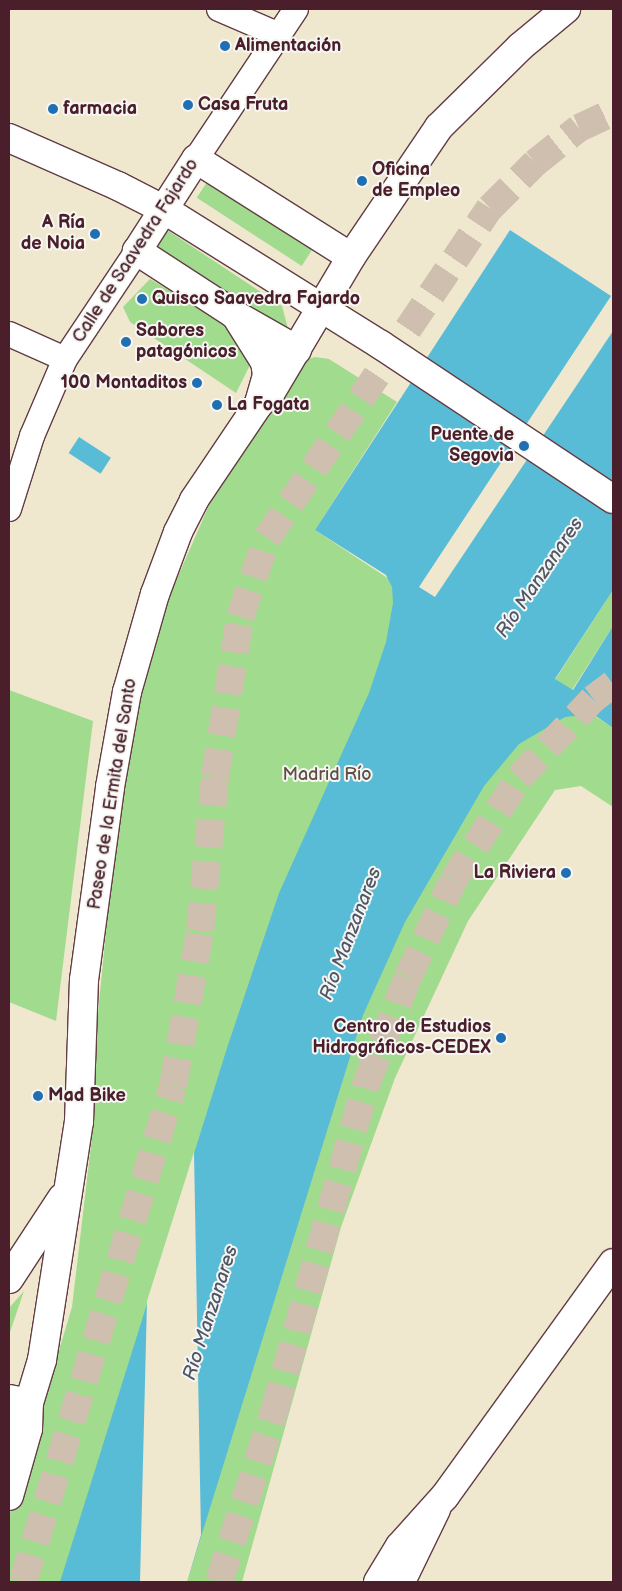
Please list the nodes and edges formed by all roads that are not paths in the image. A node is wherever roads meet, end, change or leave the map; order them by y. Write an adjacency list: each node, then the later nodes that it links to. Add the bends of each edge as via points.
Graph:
1 (219, 9): 5 (street)
2 (296, 9): 5 (street, Calle de Saavedra Fajardo)
3 (547, 9): 6 (street)
4 (566, 9): 6 (main road, via 520,47)
5 (279, 35): 8 (street, Calle de Saavedra Fajardo)
6 (439, 127): 11 (main road)
7 (9, 138): 9 (main road)
8 (196, 159): 9 (main road, Calle de Saavedra Fajardo); 11 (main road)
9 (165, 210): 10 (main road, Calle de Saavedra Fajardo); 12 (main road)
10 (137, 250): 13 (main road); 16 (street, Calle de Saavedra Fajardo)
11 (351, 257): 12 (main road)
12 (322, 307): 15 (main road); 18 (main road)
13 (234, 314): 15 (main road); 17 (main road, via 265,362 267,375)
14 (9, 334): 16 (street)
15 (297, 350): 17 (main road, Paseo de la Ermita del Santo, via 271,392)
16 (65, 358): 19 (street, Calle de Saavedra Fajardo, via 32,436)
17 (258, 405): 20 (main road, Paseo de la Ermita del Santo, via 194,500 178,532 155,594 127,692 110,787 84,980 79,1122)
18 (613, 498)
19 (9, 509)
20 (67, 1191): 22 (main road, Paseo de la Ermita del Santo); 23 (main road, Paseo de la Ermita del Santo, via 42,1360)
21 (609, 1276): 26 (main road)
22 (9, 1279)
23 (19, 1401): 24 (street); 25 (main road, Paseo de la Ermita del Santo, via 28,1429)
24 (9, 1442)
25 (9, 1496)
26 (445, 1496): 27 (main road, via 400,1546); 28 (street)
27 (378, 1582)
28 (403, 1582)

